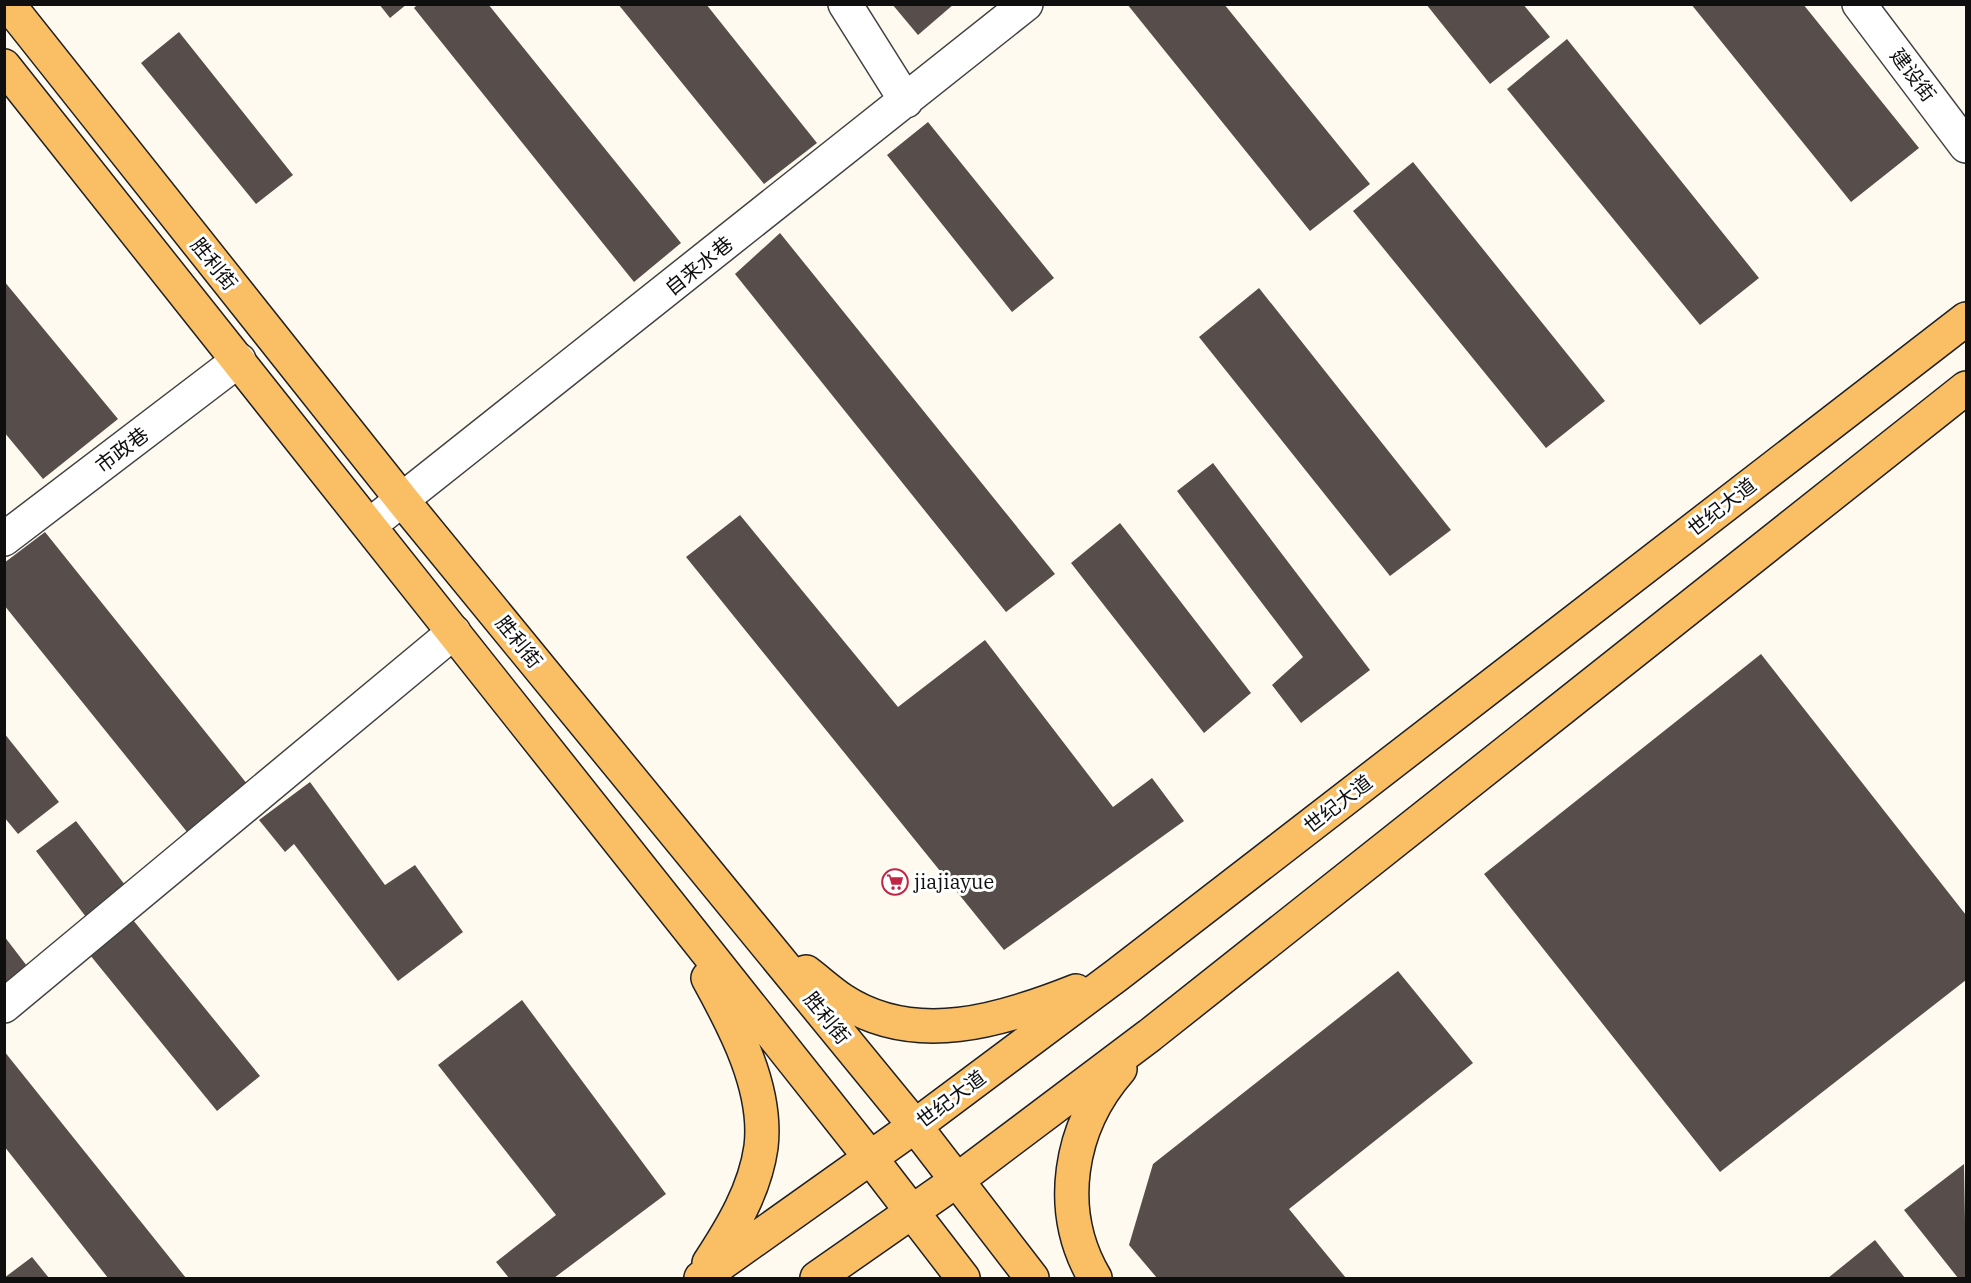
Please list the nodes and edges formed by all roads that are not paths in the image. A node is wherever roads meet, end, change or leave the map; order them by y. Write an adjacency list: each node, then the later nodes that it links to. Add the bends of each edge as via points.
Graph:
1 (8, 4): 11 (main road, 胜利街)
2 (845, 4): 6 (street)
3 (1026, 4): 6 (street, 自来水巷)
4 (1858, 4): 7 (street, 建设街)
5 (4, 66): 9 (main road, 胜利街)
6 (906, 101): 11 (street, 自来水巷)
7 (1966, 146)
8 (1966, 319): 17 (main road, 世纪大道)
9 (239, 360): 12 (main road, 胜利街); 13 (street, 市政巷)
10 (1966, 388): 19 (main road)
11 (403, 501): 12 (street, 自来水巷); 15 (main road, 胜利街)
12 (370, 525): 14 (main road, 胜利街)
13 (4, 539)
14 (454, 632): 16 (main road, 胜利街); 18 (street)
15 (713, 881): 17 (main road, via 789,958 843,1001 882,1020 929,1027 971,1025 1022,1013); 20 (main road, 胜利街)
16 (674, 913): 21 (main road, 胜利街); 24 (main road, via 722,1002 748,1063 760,1108 761,1146 755,1174 733,1227)
17 (1117, 975): 20 (main road, 世纪大道)
18 (4, 1006)
19 (1150, 1035): 22 (main road); 28 (main road, via 1108,1083 1084,1123 1074,1155 1076,1229)
20 (915, 1126): 21 (main road, 世纪大道); 22 (main road, 胜利街)
21 (869, 1156): 23 (main road, 胜利街); 24 (main road, 世纪大道)
22 (956, 1181): 23 (main road); 27 (main road, 胜利街)
23 (910, 1211): 25 (main road); 26 (main road, 胜利街)
24 (700, 1278)
25 (817, 1278)
26 (963, 1278)
27 (1032, 1278)
28 (1095, 1278)

